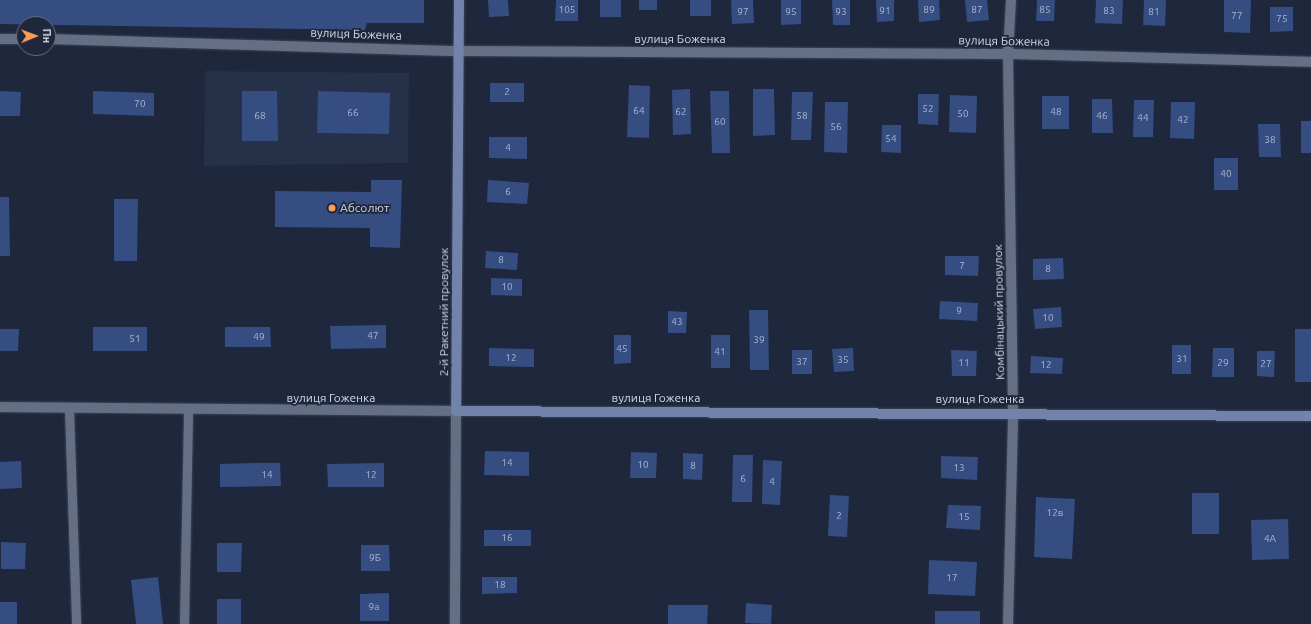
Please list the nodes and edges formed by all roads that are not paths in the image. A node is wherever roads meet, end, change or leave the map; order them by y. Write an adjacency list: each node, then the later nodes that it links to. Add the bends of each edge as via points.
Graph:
1 (459, 0): 6 (street, 2-й Ракетний провулок)
2 (1011, 0): 7 (street, Комбінацький провулок)
3 (0, 39): 4 (street)
4 (16, 39)
5 (56, 39): 6 (street, вулиця Боженка)
6 (459, 51): 7 (street, вулиця Боженка); 12 (street, 2-й Ракетний провулок)
7 (1008, 54): 8 (street, вулиця Боженка); 13 (street, Комбінацький провулок)
8 (1311, 62)
9 (0, 408): 10 (street, вулиця Гоженка)
10 (69, 409): 11 (street, вулиця Гоженка); 15 (lane)
11 (188, 411): 12 (street, вулиця Гоженка); 16 (lane)
12 (456, 411): 13 (street, вулиця Гоженка); 17 (street, 2-й Ракетний провулок)
13 (1013, 412): 14 (street, вулиця Гоженка); 18 (street, Комбінацький провулок)
14 (1311, 416)
15 (76, 624)
16 (184, 624)
17 (455, 624)
18 (1008, 624)

